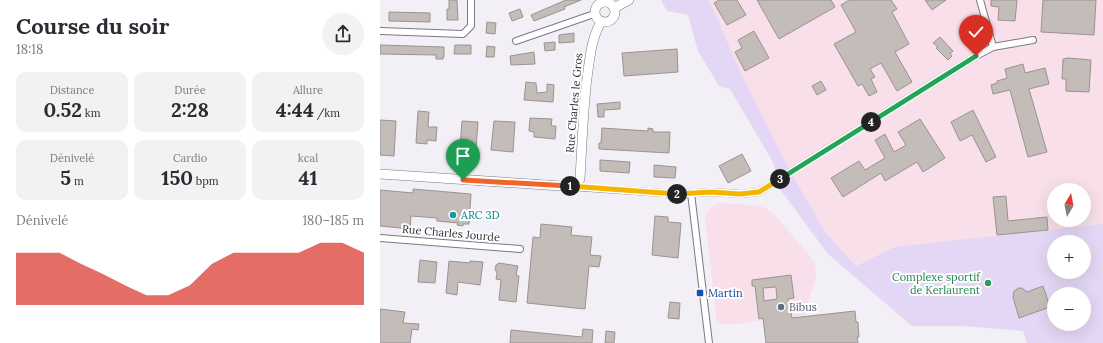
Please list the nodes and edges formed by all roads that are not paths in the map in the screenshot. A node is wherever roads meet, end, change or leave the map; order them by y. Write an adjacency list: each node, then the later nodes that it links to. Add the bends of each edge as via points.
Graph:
1 (471, 0): 8 (street, via 471,26 463,34)
2 (629, 0): 5 (street)
3 (980, 0): 11 (street)
4 (602, 1): 5 (street); 6 (street, via 597,5)
5 (614, 8): 7 (street, via 613,18 608,22)
6 (594, 14): 7 (street); 10 (street)
7 (601, 22): 13 (street, Rue Charles le Gros, via 591,49 584,104 580,179)
8 (380, 31)
9 (1033, 40): 11 (street)
10 (516, 41)
11 (993, 48): 14 (street, via 976,56 759,192)
12 (380, 174): 13 (street)
13 (576, 187): 14 (street)
14 (691, 193): 17 (street)
15 (380, 238): 16 (street, Rue Charles Jourde)
16 (520, 249)
17 (710, 343)

